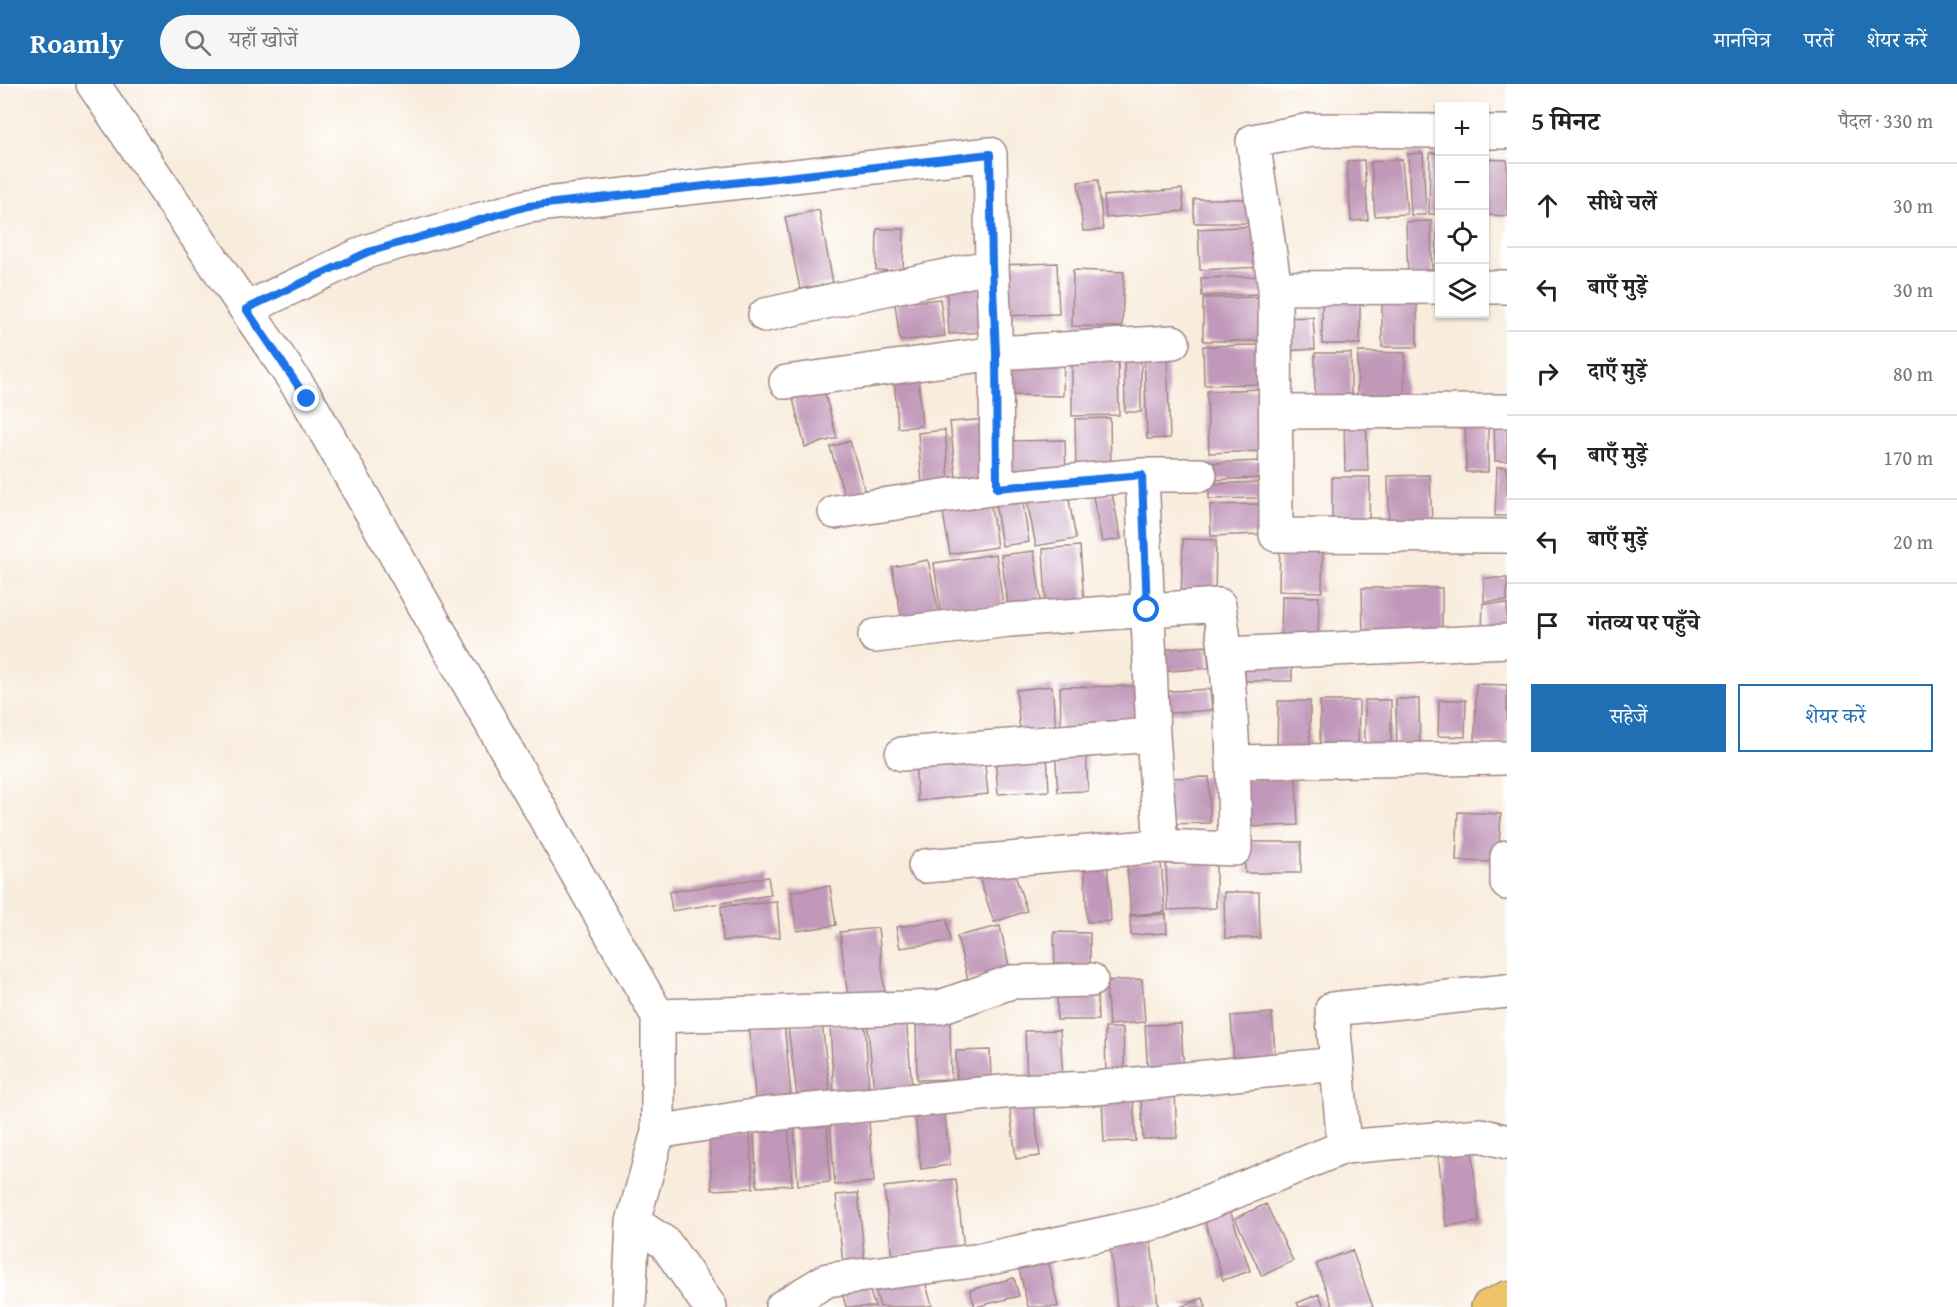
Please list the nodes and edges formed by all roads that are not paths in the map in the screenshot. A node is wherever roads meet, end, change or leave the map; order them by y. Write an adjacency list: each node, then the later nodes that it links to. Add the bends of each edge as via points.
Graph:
1 (93, 84): 10 (street)
2 (1435, 131): 9 (street, via 1311,130 1253,141)
3 (1489, 132): 4 (street)
4 (1507, 132)
5 (992, 266): 10 (street, via 990,154 528,206 368,252); 11 (street); 13 (street)
6 (1435, 287): 9 (street)
7 (1489, 287): 8 (street)
8 (1507, 287)
9 (1275, 288): 16 (street)
10 (246, 309): 36 (street, via 307,399)
11 (765, 315)
12 (1173, 342): 13 (street)
13 (996, 353): 14 (street); 19 (street)
14 (786, 382)
15 (1507, 411): 16 (street)
16 (1276, 412): 21 (street, via 1276,535)
17 (1142, 475): 18 (street); 19 (street); 22 (street)
18 (1200, 475)
19 (997, 488): 20 (street)
20 (835, 512)
21 (1507, 536)
22 (1147, 610): 23 (street, via 1009,620); 25 (street, via 1219,605); 26 (street)
23 (875, 636)
24 (1507, 641): 25 (street)
25 (1227, 654): 29 (street)
26 (1153, 735): 27 (street); 30 (street)
27 (902, 754)
28 (1507, 758): 29 (street)
29 (1234, 762): 30 (street, via 1235,849)
30 (1161, 846): 32 (street)
31 (1507, 857): 33 (street)
32 (925, 866)
33 (1507, 882)
34 (1091, 980): 36 (street, via 1011,982 940,1006)
35 (1507, 991): 37 (street, via 1332,1009)
36 (658, 1016): 38 (street)
37 (1337, 1064): 38 (street, via 759,1115); 40 (street)
38 (658, 1132): 41 (street)
39 (1507, 1142): 40 (street, via 1481,1135)
40 (1344, 1147): 45 (street, via 1163,1221 981,1260 827,1281)
41 (633, 1222): 43 (street); 44 (street, via 664,1243)
42 (1507, 1298): 46 (main road)
43 (629, 1307)
44 (710, 1307)
45 (782, 1307)
46 (1488, 1307)

